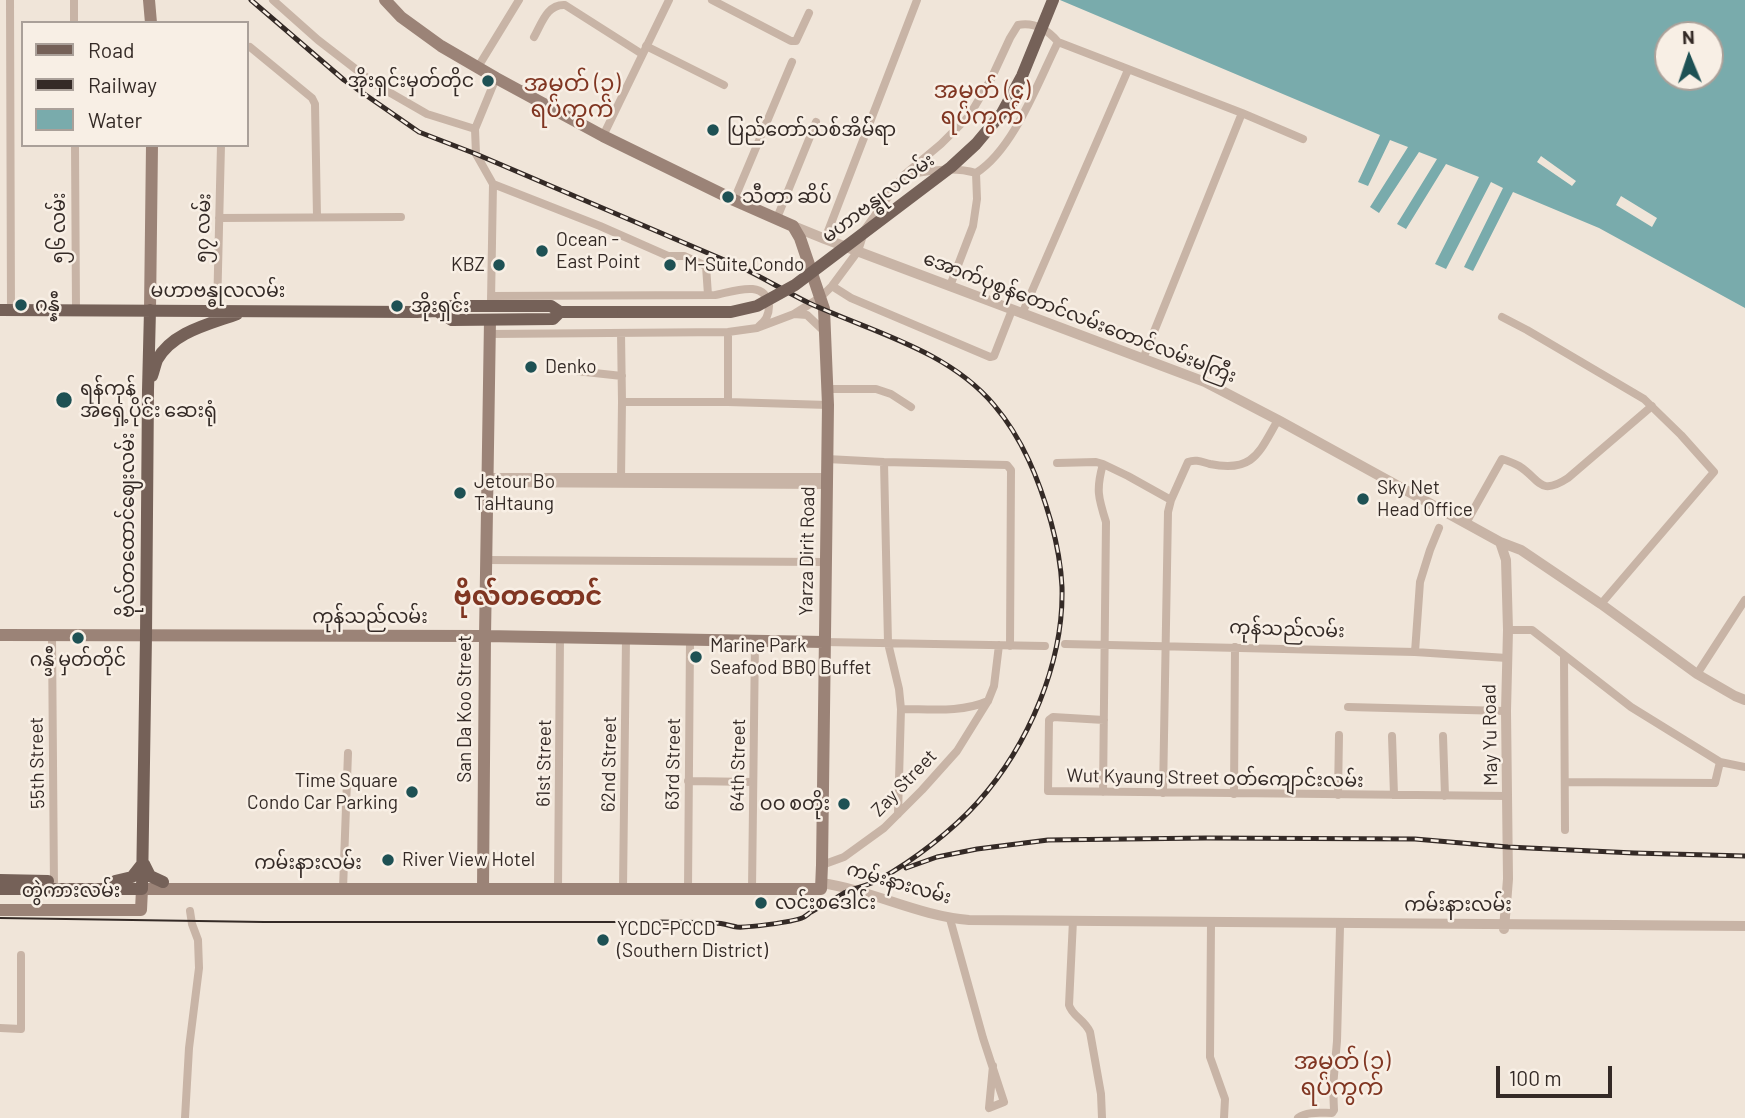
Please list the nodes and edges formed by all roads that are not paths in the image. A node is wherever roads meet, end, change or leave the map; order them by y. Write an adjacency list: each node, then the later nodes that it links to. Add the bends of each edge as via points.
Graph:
1 (10, 0): 47 (street)
2 (74, 0): 12 (street)
3 (149, 0): 13 (main road)
4 (273, 0): 25 (street, via 375,83 426,114)
5 (385, 0): 19 (main road, အောက်ပုစွန်တောင်လမ်းတောင်လမ်းမကြီး, via 401,18)
6 (519, 0): 19 (street)
7 (669, 0): 17 (street)
8 (712, 0): 11 (street, via 791,41 796,41)
9 (917, 0): 40 (street)
10 (1053, 0): 53 (main road, မဟာဗန္ဓုလလမ်း, bridge, via 1022,76 1002,113 976,144 795,285 757,306 731,312)
11 (808, 13)
12 (74, 21)
13 (151, 21)
14 (534, 37): 17 (street, via 550,8 558,4)
15 (1058, 42): 20 (street); 31 (street, via 1018,124 987,166); 32 (street, via 1037,26 1018,25 968,116)
16 (250, 47): 35 (street, via 315,104)
17 (644, 50): 22 (street); 26 (street)
18 (792, 62): 34 (street)
19 (478, 67): 21 (main road, အောက်ပုစွန်တောင်လမ်းတောင်လမ်းမကြီး)
20 (1128, 70): 23 (street); 54 (street)
21 (496, 79): 25 (street); 26 (main road, အောက်ပုစွန်တောင်လမ်းတောင်လမ်းမကြီး)
22 (724, 85)
23 (1242, 113): 27 (street); 63 (street)
24 (816, 122): 38 (street)
25 (475, 129): 33 (street, via 476,154)
26 (603, 136): 34 (main road, အောက်ပုစွန်တောင်လမ်းတောင်လမ်းမကြီး)
27 (1303, 139)
28 (75, 147): 48 (street, ၅၆ လမ်း)
29 (152, 147): 49 (main road, ဗိုလ်တထောင်ဈေးလမ်း)
30 (221, 147): 37 (street, ၅၇ လမ်း)
31 (976, 173): 32 (street, via 962,169); 43 (street, via 973,226)
32 (904, 175): 41 (street, via 865,229)
33 (493, 184): 44 (street, via 668,256 684,256 706,266); 46 (street)
34 (734, 200): 38 (main road, အောက်ပုစွန်တောင်လမ်းတောင်လမ်းမကြီး)
35 (317, 217): 36 (street); 37 (street)
36 (401, 217)
37 (219, 218): 50 (street, ၅၇ လမ်း)
38 (777, 218): 39 (main road, အောက်ပုစွန်တောင်လမ်းတောင်လမ်းမကြီး)
39 (793, 226): 40 (street, အောက်ပုစွန်တောင်လမ်းတောင်လမ်းမကြီး); 45 (main road, Yarza Dirit Road)
40 (825, 239): 41 (street, အောက်ပုစွန်တောင်လမ်းတောင်လမ်းမကြီး)
41 (858, 251): 42 (street); 43 (street, အောက်ပုစွန်တောင်လမ်းတောင်လမ်းမကြီး)
42 (832, 286): 45 (street); 54 (street, via 990,358)
43 (950, 286): 54 (street, အောက်ပုစွန်တောင်လမ်းတောင်လမ်းမကြီး)
44 (708, 295): 46 (street); 58 (street, via 757,289 769,308)
45 (821, 297): 55 (street); 62 (main road, Yarza Dirit Road)
46 (491, 301): 52 (main road, မဟာဗန္ဓုလလမ်း); 53 (main road, မဟာဗန္ဓုလလမ်း, via 551,306)
47 (5, 310): 48 (main road, မဟာဗန္ဓုလလမ်း)
48 (76, 310): 49 (main road, မဟာဗန္ဓုလလမ်း)
49 (150, 310): 50 (main road, မဟာဗန္ဓုလလမ်း); 66 (main road, ဗိုလ်တထောင်ဈေးလမ်း)
50 (217, 311): 51 (main road, မဟာဗန္ဓုလလမ်း)
51 (246, 311): 52 (main road, မဟာဗန္ဓုလလမ်း); 66 (main road, via 200,328 169,346 157,360)
52 (437, 311): 57 (main road, မဟာဗန္ဓုလလမ်း, via 452,320)
53 (560, 312): 57 (main road, မဟာဗန္ဓုလလမ်း, via 553,320)
54 (1017, 312): 63 (street, အောက်ပုစွန်တောင်လမ်းတောင်လမ်းမကြီး)
55 (794, 314): 58 (street); 62 (street, via 807,315)
56 (1502, 317): 71 (street)
57 (490, 320): 61 (main road, San Da Koo Street)
58 (757, 328): 59 (street)
59 (728, 332): 60 (street); 69 (street)
60 (621, 333): 61 (street); 65 (street)
61 (490, 334): 78 (main road, San Da Koo Street)
62 (826, 334): 67 (main road, Yarza Dirit Road)
63 (1143, 359): 73 (street, အောက်ပုစွန်တောင်လမ်းတောင်လမ်းမကြီး, via 1205,383)
64 (576, 371): 65 (street)
65 (622, 376): 68 (street)
66 (148, 390): 92 (main road, ဗိုလ်တထောင်ဈေးလမ်း)
67 (828, 390): 70 (main road, Yarza Dirit Road); 72 (street, via 876,389)
68 (622, 402): 69 (street); 79 (street)
69 (728, 402): 70 (street)
70 (828, 405): 74 (main road, Yarza Dirit Road)
71 (1653, 406): 82 (street, via 1558,485 1536,482 1503,459); 88 (street, via 1714,472)
72 (911, 407)
73 (1278, 420): 81 (street, via 1257,456 1248,461 1228,466 1188,462); 82 (street, အောက်ပုစွန်တောင်လမ်းတောင်လမ်းမကြီး)
74 (827, 459): 75 (street); 80 (main road, Yarza Dirit Road)
75 (884, 462): 99 (street); 103 (street, via 1007,465 1011,470)
76 (1057, 463): 77 (street)
77 (1103, 464): 81 (street); 102 (street, via 1098,483 1106,522)
78 (487, 480): 79 (street); 85 (main road, San Da Koo Street)
79 (622, 481): 80 (street)
80 (827, 481): 86 (main road, Yarza Dirit Road)
81 (1171, 500): 105 (street)
82 (1466, 523): 84 (street, အောက်ပုစွန်တောင်လမ်းတောင်လမ်းမကြီး)
83 (1439, 528): 107 (street, via 1420,582)
84 (1500, 542): 88 (street, အောက်ပုစွန်တောင်လမ်းတောင်လမ်းမကြီး, via 1521,550); 89 (street, May Yu Road, via 1506,560)
85 (486, 560): 86 (street); 93 (main road, San Da Koo Street)
86 (826, 562): 98 (main road, Yarza Dirit Road)
87 (1745, 600): 110 (street)
88 (1601, 604): 110 (street, အောက်ပုစွန်တောင်လမ်းတောင်လမ်းမကြီး)
89 (1508, 630): 108 (street, via 1532,630); 109 (street, May Yu Road)
90 (0, 635): 91 (main road, ကုန်သည်လမ်း)
91 (52, 635): 92 (main road, ကုန်သည်လမ်း); 140 (street, 55th Street)
92 (146, 636): 93 (main road, ကုန်သည်လမ်း); 135 (main road, ဗိုလ်တထောင်ဈေးလမ်း)
93 (485, 636): 94 (main road, ကုန်သည်လမ်း); 143 (main road, San Da Koo Street)
94 (560, 637): 95 (main road, ကုန်သည်လမ်း); 144 (street, 61st Street)
95 (626, 638): 96 (main road, ကုန်သည်လမ်း); 145 (street, 62nd Street)
96 (690, 640): 97 (main road, ကုန်သည်လမ်း); 123 (street, 63rd Street)
97 (755, 641): 98 (main road, ကုန်သည်လမ်း); 124 (street, 64th Street)
98 (824, 642): 99 (street); 136 (main road, Yarza Dirit Road)
99 (888, 643): 100 (street); 114 (street)
100 (999, 645): 103 (street); 112 (street, Zay Street)
101 (1065, 645): 102 (street, ကုန်သည်လမ်း)
102 (1104, 645): 105 (street, ကုန်သည်လမ်း); 116 (street)
103 (1010, 646): 104 (street)
104 (1045, 646)
105 (1165, 646): 106 (street, ကုန်သည်လမ်း); 127 (street)
106 (1235, 647): 107 (street, ကုန်သည်လမ်း); 128 (street)
107 (1415, 652): 109 (street, ကုန်သည်လမ်း)
108 (1564, 655): 121 (street, via 1631,707); 125 (street)
109 (1507, 658): 115 (street, May Yu Road)
110 (1697, 674): 111 (street, အောက်ပုစွန်တောင်လမ်းတောင်လမ်းမကြီး)
111 (1745, 700)
112 (988, 701): 114 (street, via 956,709); 133 (street, Zay Street, via 957,751)
113 (1348, 708): 115 (street)
114 (901, 709): 133 (street)
115 (1506, 712): 132 (street, May Yu Road)
116 (1104, 720): 126 (street); 126 (street, Wut Kyaung Street ဝတ်ကျောင်းလမ်း, via 1050,718 1047,789)
117 (1339, 735): 129 (street)
118 (1392, 736): 130 (street)
119 (1443, 736): 131 (street)
120 (348, 753): 142 (street)
121 (1720, 762): 122 (street); 125 (street, via 1715,783)
122 (1745, 766)
123 (688, 781): 124 (street); 146 (street, 63rd Street)
124 (753, 782): 147 (street, 64th Street)
125 (1565, 782): 134 (street)
126 (1103, 792): 127 (street, Wut Kyaung Street ဝတ်ကျောင်းလမ်း)
127 (1163, 793): 128 (street, Wut Kyaung Street ဝတ်ကျောင်းလမ်း)
128 (1234, 794): 129 (street, Wut Kyaung Street ဝတ်ကျောင်းလမ်း)
129 (1338, 795): 130 (street, Wut Kyaung Street ဝတ်ကျောင်းလမ်း)
130 (1394, 796): 131 (street, Wut Kyaung Street ဝတ်ကျောင်းလမ်း)
131 (1445, 796): 132 (street, Wut Kyaung Street ဝတ်ကျောင်းလမ်း)
132 (1508, 796): 155 (street, May Yu Road)
133 (898, 814): 136 (street, Zay Street, via 844,857)
134 (1565, 830)
135 (144, 863): 138 (main road, via 132,877); 139 (main road, via 150,876); 141 (main road, ဗိုလ်တထောင်ဈေးလမ်း)
136 (822, 865): 148 (main road, Yarza Dirit Road)
137 (0, 880): 140 (main road, ကမ်းနားလမ်း)
138 (115, 881): 140 (main road, ကမ်းနားလမ်း); 141 (main road, ကမ်းနားလမ်း)
139 (163, 882): 141 (main road, ကမ်းနားလမ်း); 142 (main road, ကမ်းနားလမ်း)
140 (54, 885): 141 (main road, ကမ်းနားလမ်း); 149 (main road, ကမ်းနားလမ်း)
141 (142, 885): 142 (main road, ကမ်းနားလမ်း); 150 (main road, တွဲကားလမ်း, via 141,910)
142 (343, 886): 143 (main road, ကမ်းနားလမ်း)
143 (483, 886): 144 (main road, ကမ်းနားလမ်း)
144 (558, 886): 145 (main road, ကမ်းနားလမ်း)
145 (623, 886): 146 (main road, ကမ်းနားလမ်း)
146 (688, 886): 147 (main road, ကမ်းနားလမ်း)
147 (752, 886): 148 (main road, ကမ်းနားလမ်း)
148 (821, 886): 152 (street, ကမ်းနားလမ်း, via 844,886)
149 (0, 889)
150 (0, 910)
151 (190, 911): 161 (street, via 199,968)
152 (950, 921): 153 (street, ကမ်းနားလမ်း); 160 (street)
153 (1073, 922): 154 (street, ကမ်းနားလမ်း); 162 (street, via 1069,1005 1090,1032)
154 (1211, 924): 155 (street, ကမ်းနားလမ်း); 156 (street, ကမ်းနားလမ်း); 163 (street, via 1210,1057 1225,1099)
155 (1504, 926): 156 (street, ကမ်းနားလမ်း); 157 (street, ကမ်းနားလမ်း)
156 (1340, 927): 164 (street, via 1334,1110)
157 (1745, 928)
158 (21, 956): 159 (street, via 21,1029)
159 (0, 1028)
160 (993, 1066)
161 (185, 1118)
162 (1102, 1118)
163 (1224, 1118)
164 (1298, 1118)

